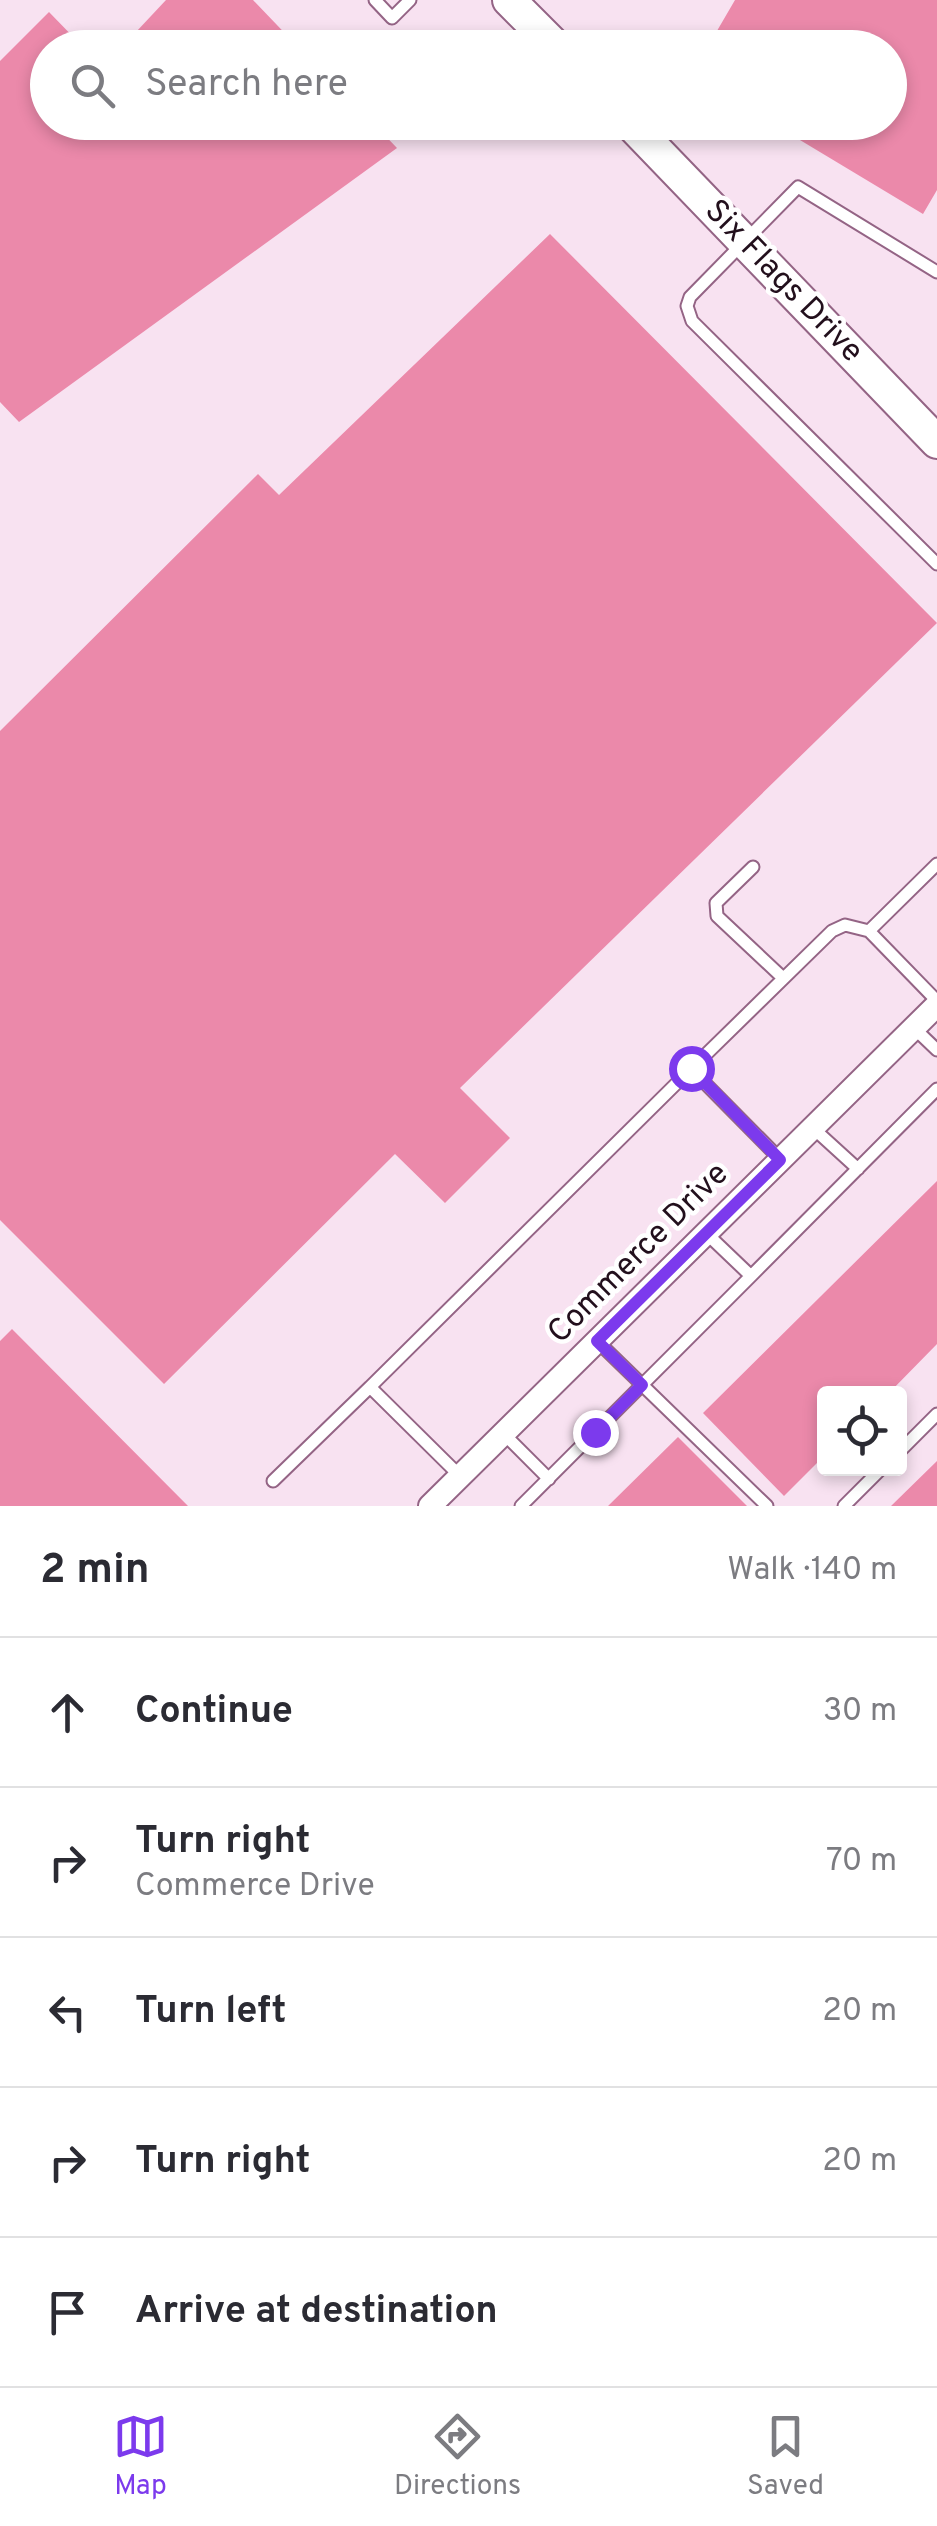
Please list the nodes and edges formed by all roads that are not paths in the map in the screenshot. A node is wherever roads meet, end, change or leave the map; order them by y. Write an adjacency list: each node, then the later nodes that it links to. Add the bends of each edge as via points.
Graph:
1 (374, 0): 2 (lane, via 392,18)
2 (410, 0)
3 (510, 0): 4 (street)
4 (539, 30)
5 (647, 140): 6 (street, Six Flags Drive)
6 (742, 240): 7 (lane, via 798,186); 8 (street, Six Flags Drive); 9 (lane, via 690,297 692,321)
7 (937, 272)
8 (932, 427)
9 (937, 564)
10 (937, 864): 12 (lane)
11 (753, 867): 13 (lane, via 716,903 717,916)
12 (869, 931): 13 (lane, via 844,925 832,930); 14 (lane)
13 (783, 978): 17 (lane)
14 (937, 1003): 15 (street, Commerce Drive)
15 (914, 1028): 16 (lane); 19 (street, Commerce Drive)
16 (937, 1050)
17 (691, 1068): 20 (lane); 26 (lane)
18 (937, 1089): 21 (lane)
19 (813, 1128): 20 (street, Commerce Drive); 21 (lane)
20 (780, 1160): 22 (street, Commerce Drive)
21 (858, 1169): 23 (lane)
22 (706, 1234): 23 (lane); 24 (street, Commerce Drive)
23 (751, 1276): 25 (lane)
24 (597, 1341): 25 (lane); 28 (street, Commerce Drive)
25 (642, 1385): 32 (lane); 36 (lane)
26 (370, 1387): 30 (lane); 33 (lane)
27 (937, 1414): 29 (lane)
28 (504, 1433): 30 (street, Commerce Drive); 32 (lane)
29 (907, 1444)
30 (460, 1476): 34 (street, Commerce Drive)
31 (874, 1476): 37 (lane)
32 (549, 1478): 35 (lane)
33 (273, 1481)
34 (430, 1506)
35 (522, 1506)
36 (767, 1506)
37 (844, 1506)

